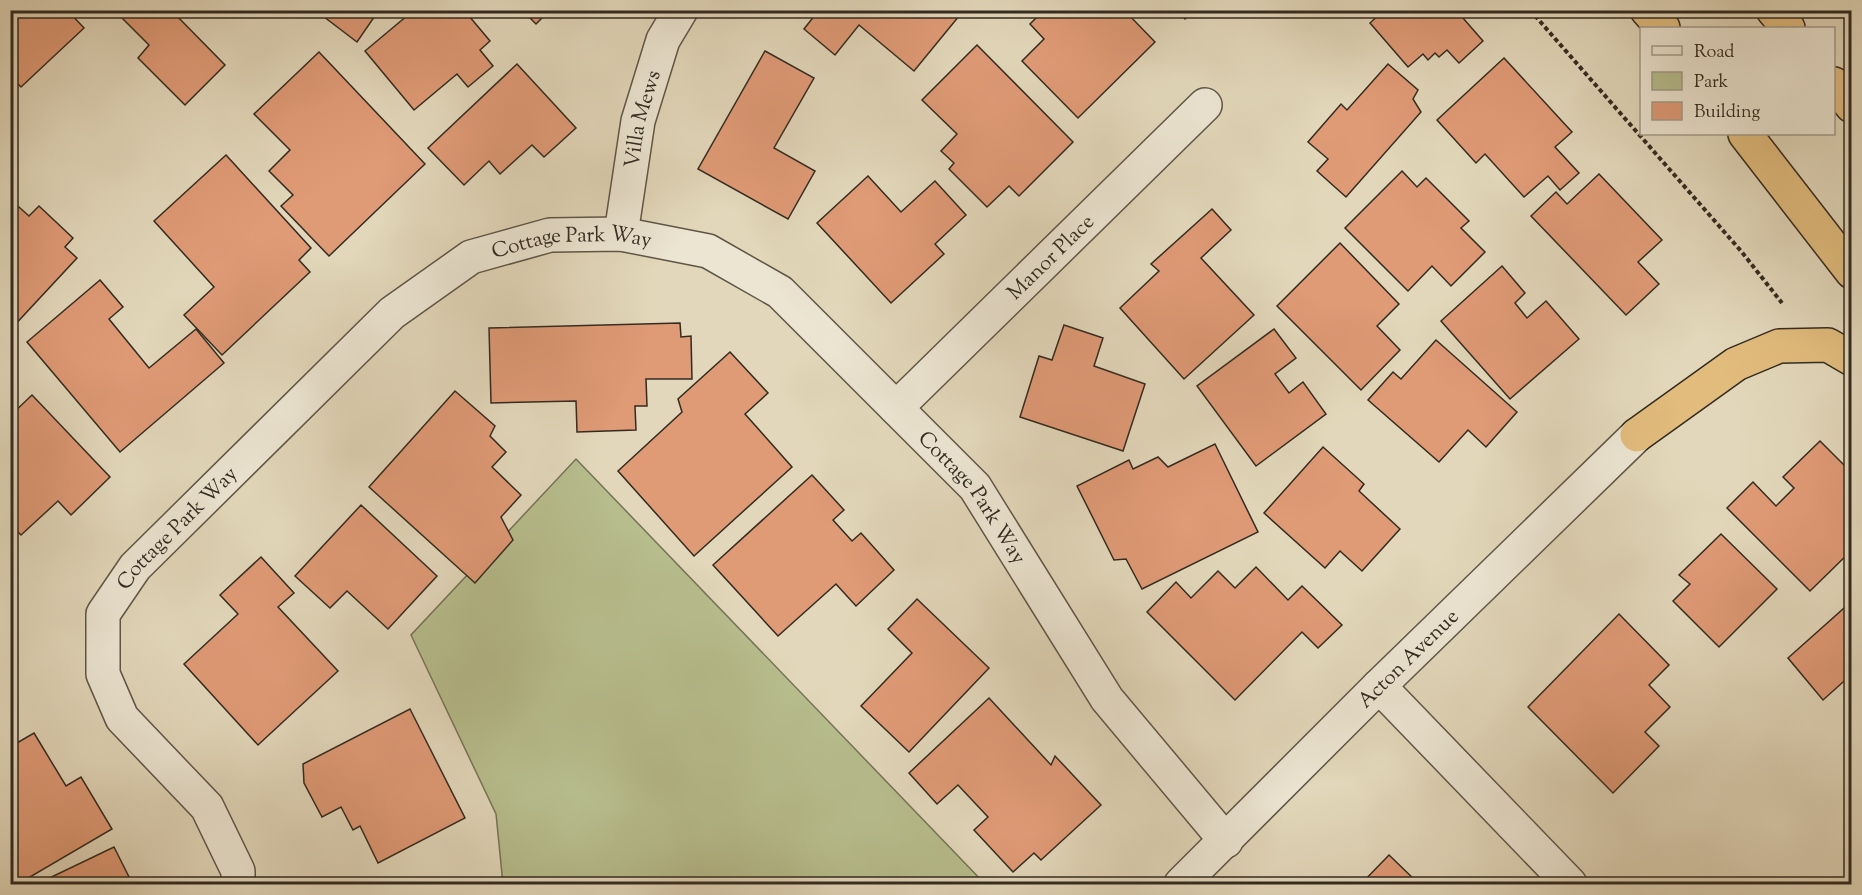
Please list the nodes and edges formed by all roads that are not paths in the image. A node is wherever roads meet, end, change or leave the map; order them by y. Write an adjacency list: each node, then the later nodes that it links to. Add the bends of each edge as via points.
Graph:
1 (681, 10): 10 (street, Villa Mews, via 663,40 638,121)
2 (1647, 10): 4 (highway)
3 (1773, 10): 5 (highway)
4 (1662, 27)
5 (1787, 27)
6 (1835, 86): 8 (highway)
7 (1204, 105): 13 (street, Manor Place)
8 (1851, 106)
9 (1746, 135): 11 (highway)
10 (621, 234): 13 (street, Cottage Park Way, via 708,251 780,292); 17 (street, Cottage Park Way, via 550,235 471,256 392,313 135,567 103,614 104,674 122,718 207,807 238,871)
11 (1851, 272)
12 (1851, 359): 14 (highway, via 1828,345 1779,346 1736,364)
13 (896, 408): 16 (street, Cottage Park Way, via 975,488 1107,699)
14 (1637, 435): 15 (street, Acton Avenue)
15 (1379, 686): 16 (street, Acton Avenue); 19 (street)
16 (1226, 841): 18 (street, Acton Avenue)
17 (238, 885)
18 (1181, 885)
19 (1570, 885)

